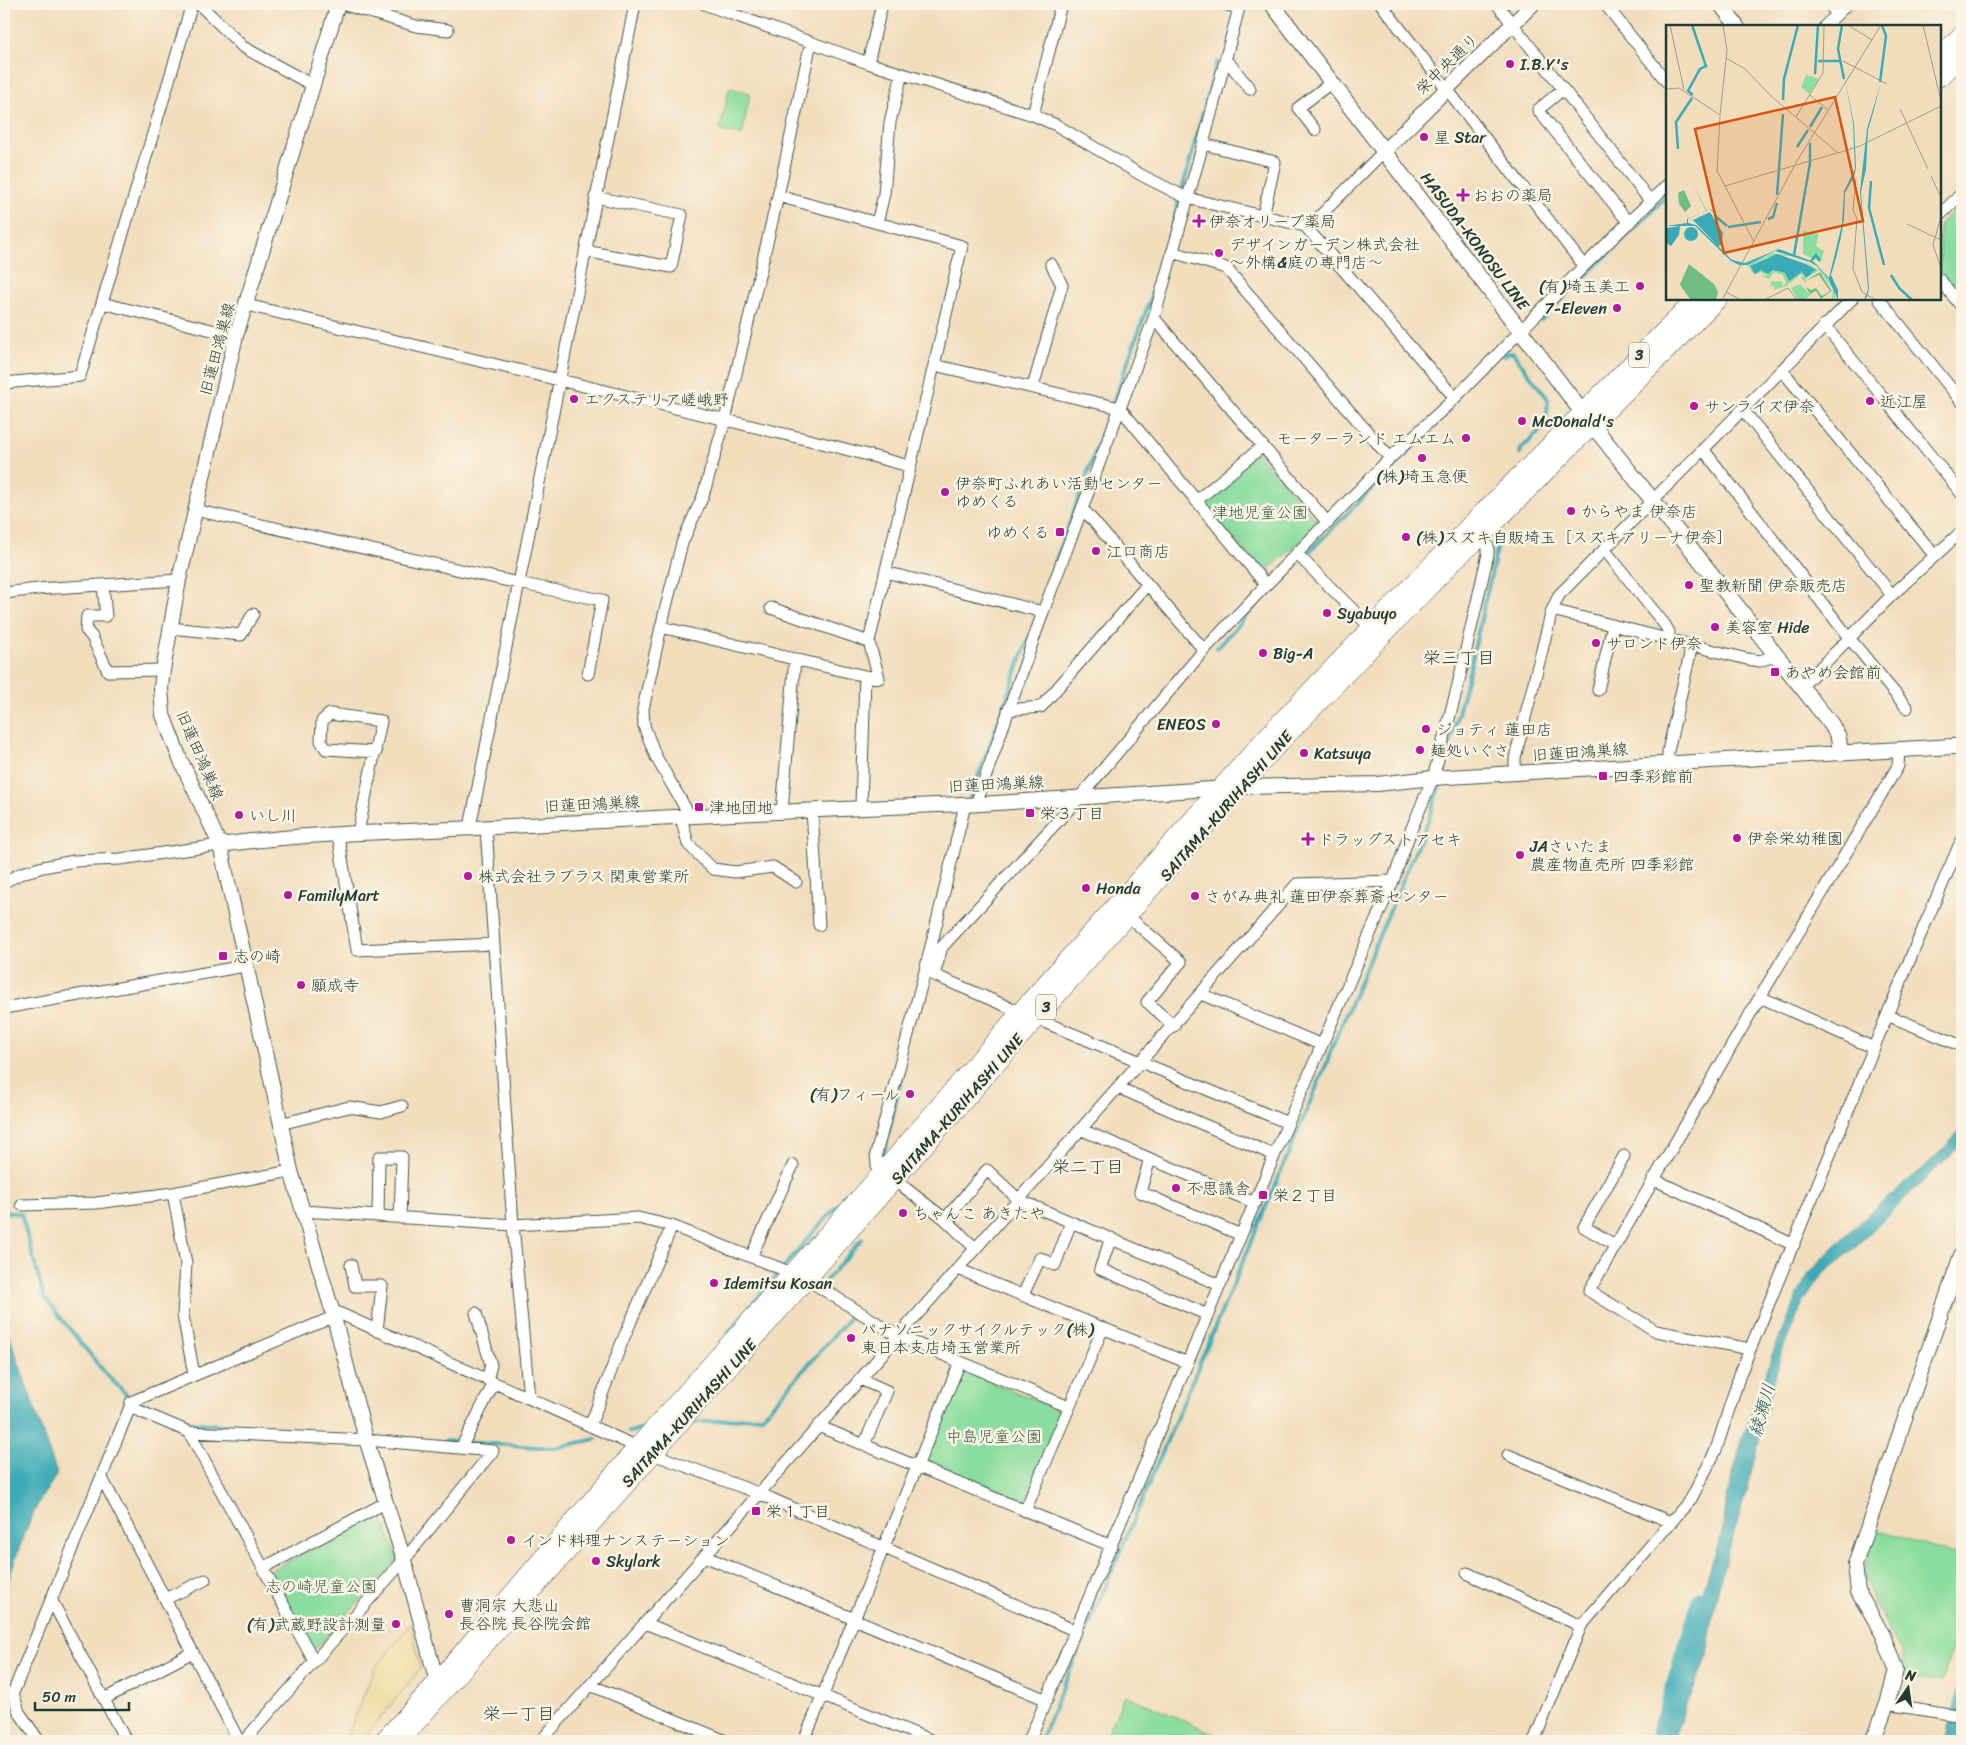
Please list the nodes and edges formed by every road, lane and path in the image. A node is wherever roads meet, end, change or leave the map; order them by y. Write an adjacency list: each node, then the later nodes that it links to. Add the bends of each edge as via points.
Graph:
1 (192, 4): 62 (street)
2 (199, 4): 34 (street, via 243,47)
3 (338, 4): 34 (street, 旧蓮田鴻巣線)
4 (342, 4): 23 (street, via 416,26)
5 (635, 4): 45 (street)
6 (704, 4): 25 (street)
7 (882, 4): 29 (street)
8 (1060, 4): 38 (street)
9 (1223, 4): 18 (street)
10 (1272, 4): 33 (main road, HASUDA-KONOSU LINE)
11 (1381, 4): 35 (street)
12 (1497, 4): 20 (street)
13 (1533, 4): 20 (street, 栄中央通り)
14 (1605, 4): 32 (street)
15 (1720, 4): 21 (street)
16 (1829, 4): 19 (street)
17 (1847, 4): 19 (street)
18 (1240, 6): 28 (street)
19 (1837, 14): 22 (street)
20 (1514, 24): 35 (street, 栄中央通り); 36 (street)
21 (1736, 25)
22 (1826, 25)
23 (448, 30)
24 (1962, 34): 27 (main road)
25 (812, 42): 29 (street); 44 (street)
26 (1962, 54): 31 (main road)
27 (1941, 56)
28 (1225, 62): 37 (street); 40 (street)
29 (868, 63): 30 (street)
30 (902, 74): 38 (street); 50 (street, via 890,122 884,194)
31 (1941, 76)
32 (1666, 81)
33 (1332, 82): 39 (street, via 1298,108); 41 (main road, HASUDA-KONOSU LINE)
34 (314, 86): 63 (street, 旧蓮田鴻巣線)
35 (1447, 88): 41 (street, 栄中央通り); 56 (street)
36 (1563, 88): 47 (street); 51 (street, via 1538,110)
37 (1250, 89)
38 (1033, 115): 46 (street)
39 (1315, 130)
40 (1203, 144): 46 (street); 49 (street, via 1275,162)
41 (1385, 150): 52 (street, via 1314,222); 67 (main road, HASUDA-KONOSU LINE)
42 (1666, 187): 47 (street)
43 (1962, 193): 48 (street)
44 (778, 196): 50 (street); 79 (street)
45 (595, 197): 53 (street); 53 (street, via 682,215 671,267)
46 (1187, 198): 49 (street); 54 (street)
47 (1651, 202): 51 (street)
48 (1941, 213)
49 (1263, 216): 52 (street)
50 (877, 223): 69 (street, via 962,246)
51 (1629, 223): 56 (street)
52 (1305, 226): 74 (street)
53 (585, 251): 71 (street)
54 (1172, 252): 65 (street); 83 (street, via 1226,268)
55 (1051, 264): 73 (street, via 1062,285)
56 (1584, 266): 67 (street)
57 (1941, 281): 64 (street)
58 (1695, 300): 78 (main road, SAITAMA-KURIHASHI LINE / 3)
59 (1717, 300): 80 (main road, SAITAMA-KURIHASHI LINE / 3)
60 (1851, 300): 66 (street)
61 (1880, 300): 75 (street)
62 (102, 303): 68 (street); 72 (street, via 80,376)
63 (247, 305): 68 (street, 旧蓮田鴻巣線); 71 (street)
64 (1962, 307)
65 (1154, 318): 76 (street); 81 (street)
66 (1824, 325): 70 (street); 85 (street)
67 (1520, 330): 74 (street); 78 (main road, HASUDA-KONOSU LINE)
68 (236, 336): 89 (street, 旧蓮田鴻巣線)
69 (934, 365): 73 (street); 84 (street)
70 (1782, 370): 77 (street); 95 (street)
71 (559, 380): 79 (street); 98 (street)
72 (4, 383)
73 (1033, 387): 76 (street)
74 (1455, 398): 83 (street)
75 (1962, 402)
76 (1120, 408): 86 (street); 88 (street)
77 (1743, 410): 82 (street); 103 (street)
78 (1582, 412): 80 (main road, HASUDA-KONOSU LINE); 111 (main road, SAITAMA-KURIHASHI LINE / 3)
79 (725, 420): 84 (street); 109 (street, via 703,496 682,543)
80 (1592, 426): 87 (main road, HASUDA-KONOSU LINE); 92 (main road, SAITAMA-KURIHASHI LINE / 3)
81 (1263, 446): 86 (street); 90 (street)
82 (1703, 450): 87 (street); 113 (street)
83 (1390, 458): 90 (street)
84 (910, 466): 96 (street)
85 (1962, 494)
86 (1196, 501): 101 (street)
87 (1653, 501): 93 (street); 117 (main road, HASUDA-KONOSU LINE)
88 (1083, 509): 100 (street); 106 (street)
89 (195, 510): 97 (street, 旧蓮田鴻巣線); 98 (street)
90 (1328, 523): 94 (street)
91 (1962, 531): 95 (street)
92 (1482, 536): 132 (street, via 1488,554); 133 (main road, SAITAMA-KURIHASHI LINE / 3, via 1456,559 1274,749)
93 (1604, 550): 105 (street, via 1559,595); 112 (street, via 1666,625)
94 (1297, 554): 101 (street); 111 (street)
95 (1935, 556): 103 (street)
96 (886, 572): 106 (street); 114 (street)
97 (179, 580): 99 (street); 110 (street, 旧蓮田鴻巣線)
98 (518, 583): 120 (street, via 602,600); 141 (street)
99 (103, 585): 102 (street); 119 (street, via 106,616 87,616 86,630 108,671)
100 (1147, 585): 116 (street); 125 (street, via 1041,707)
101 (1266, 585): 116 (street)
102 (4, 593)
103 (1892, 595): 113 (street)
104 (771, 608): 114 (street)
105 (1552, 610): 108 (street); 131 (street, via 1515,758)
106 (1043, 612): 125 (street)
107 (253, 614): 110 (street, via 241,635)
108 (1613, 625): 112 (street); 123 (street)
109 (661, 627): 118 (street); 140 (street, via 644,708 644,726)
110 (170, 628): 119 (street, 旧蓮田鴻巣線)
111 (1371, 628): 134 (main road, SAITAMA-KURIHASHI LINE / 3)
112 (1668, 639): 115 (street)
113 (1850, 639): 122 (street); 124 (street)
114 (870, 642): 121 (street, via 878,678)
115 (1692, 645): 117 (street, via 1760,661); 130 (street, via 1668,751)
116 (1204, 650): 135 (street)
117 (1776, 655): 122 (main road, HASUDA-KONOSU LINE)
118 (795, 659): 121 (street); 139 (street)
119 (163, 670): 146 (street, 旧蓮田鴻巣線, via 163,715)
120 (588, 674)
121 (865, 676): 137 (street)
122 (1802, 686): 129 (main road, HASUDA-KONOSU LINE, via 1838,736)
123 (1598, 690)
124 (1907, 708)
125 (1008, 710): 136 (street)
126 (1962, 746): 127 (main road)
127 (1899, 750): 129 (main road); 156 (street, via 1898,766)
128 (376, 752): 128 (street, via 381,721 330,714 322,721 321,741 326,749); 143 (street)
129 (1841, 753): 130 (street, 旧蓮田鴻巣線)
130 (1668, 764): 131 (street, 旧蓮田鴻巣線)
131 (1515, 773): 132 (street, 旧蓮田鴻巣線)
132 (1440, 777): 133 (street, 旧蓮田鴻巣線, via 1377,784); 147 (street, via 1411,830)
133 (1242, 787): 134 (street, 旧蓮田鴻巣線); 150 (main road, SAITAMA-KURIHASHI LINE / 3)
134 (1219, 789): 135 (street, 旧蓮田鴻巣線); 150 (main road, SAITAMA-KURIHASHI LINE / 3)
135 (1079, 798): 136 (street, 旧蓮田鴻巣線); 153 (street, via 942,947)
136 (970, 805): 137 (street, 旧蓮田鴻巣線); 153 (street)
137 (861, 807): 138 (street, 旧蓮田鴻巣線)
138 (812, 810): 139 (street, 旧蓮田鴻巣線); 151 (street)
139 (782, 811): 140 (street, 旧蓮田鴻巣線)
140 (686, 816): 142 (street, 旧蓮田鴻巣線); 149 (street, via 688,844 713,869 735,872 773,867)
141 (470, 827): 142 (street, 旧蓮田鴻巣線); 143 (street, 旧蓮田鴻巣線)
142 (486, 827): 152 (street)
143 (358, 833): 144 (street, 旧蓮田鴻巣線)
144 (338, 834): 146 (street, 旧蓮田鴻巣線); 152 (street, via 357,950)
145 (1962, 839): 158 (street)
146 (220, 845): 148 (street, via 120,859 74,861 22,873); 154 (street)
147 (1393, 881): 155 (street, via 1297,884); 161 (street)
148 (4, 882)
149 (796, 882)
150 (1122, 911): 159 (main road, SAITAMA-KURIHASHI LINE / 3); 160 (street, via 1181,962 1147,1002)
151 (819, 925)
152 (494, 944): 186 (street)
153 (932, 962): 159 (street, via 934,975); 175 (street, via 876,1154)
154 (245, 966): 157 (street); 168 (street)
155 (1201, 994): 160 (street); 161 (street)
156 (1760, 997): 163 (street); 176 (street)
157 (4, 1008)
158 (1887, 1014): 162 (street); 163 (street)
159 (1028, 1016): 164 (street); 175 (main road, SAITAMA-KURIHASHI LINE / 3)
160 (1174, 1026): 164 (street)
161 (1322, 1045): 167 (street)
162 (1962, 1046)
163 (1874, 1048): 190 (street)
164 (1141, 1062): 165 (street); 167 (street)
165 (1118, 1088): 169 (street); 170 (street)
166 (402, 1106): 168 (street, via 381,1112 349,1107)
167 (1288, 1123): 170 (street)
168 (280, 1124): 174 (street)
169 (1082, 1130): 172 (street); 178 (street)
170 (1274, 1155): 179 (street)
171 (1624, 1156): 191 (street, via 1584,1227)
172 (1150, 1159): 179 (street); 188 (street, via 1140,1192)
173 (793, 1165): 194 (street)
174 (291, 1171): 177 (street); 181 (street)
175 (886, 1179): 184 (street); 197 (main road, SAITAMA-KURIHASHI LINE / 3)
176 (1653, 1179): 190 (street); 191 (street)
177 (173, 1192): 180 (street, via 96,1202); 209 (street, via 186,1263 183,1315)
178 (1019, 1200): 184 (street, via 987,1170); 185 (street); 192 (street)
179 (1255, 1203): 188 (street)
180 (22, 1204)
181 (303, 1211): 182 (street); 201 (street)
182 (378, 1216): 183 (street); 183 (street, via 379,1157 402,1157)
183 (400, 1218): 186 (street)
184 (945, 1219): 192 (street)
185 (1071, 1222): 189 (street); 199 (street, via 1055,1265 1040,1258)
186 (513, 1225): 187 (street, via 638,1218); 212 (street)
187 (672, 1226): 194 (street); 215 (street)
188 (1241, 1235): 198 (street)
189 (1111, 1238): 198 (street); 202 (street, via 1100,1269)
190 (1794, 1245): 206 (street)
191 (1615, 1246): 206 (street, via 1589,1291 1656,1332)
192 (976, 1249): 196 (street)
193 (1962, 1252): 249 (street, via 1855,1564 1858,1592 1883,1635 1896,1670)
194 (750, 1257): 197 (street)
195 (351, 1265): 204 (street, via 355,1286 382,1286)
196 (958, 1269): 199 (street); 205 (street)
197 (810, 1282): 205 (street); 221 (main road, SAITAMA-KURIHASHI LINE / 3)
198 (1220, 1285): 202 (street)
199 (1023, 1295): 203 (street)
200 (476, 1313): 211 (street, via 491,1365)
201 (333, 1314): 204 (street); 209 (street); 218 (street)
202 (1208, 1315): 208 (street)
203 (1104, 1328): 208 (street); 214 (street)
204 (377, 1331): 211 (street)
205 (898, 1336): 207 (street); 210 (street)
206 (1750, 1349): 228 (street, via 1716,1450 1690,1499)
207 (960, 1362): 214 (street); 223 (street)
208 (1188, 1363): 229 (street)
209 (194, 1376): 213 (street)
210 (860, 1379): 216 (street); 220 (street, via 887,1391)
211 (491, 1381): 212 (street); 219 (street)
212 (529, 1398): 215 (street)
213 (131, 1402)
214 (1069, 1407): 227 (street)
215 (590, 1426): 221 (street)
216 (818, 1426): 220 (street); 225 (street)
217 (189, 1432): 218 (street); 224 (street, via 130,1407); 233 (street)
218 (366, 1436): 219 (street); 226 (street)
219 (463, 1444): 232 (street, via 493,1451)
220 (864, 1445): 223 (street)
221 (645, 1450): 225 (street); 244 (main road, SAITAMA-KURIHASHI LINE / 3)
222 (1508, 1455): 228 (street)
223 (916, 1466): 227 (street); 230 (street)
224 (102, 1478): 236 (street); 237 (street)
225 (758, 1493): 230 (street); 231 (street)
226 (385, 1503): 232 (street); 233 (street)
227 (1025, 1511): 229 (street)
228 (1670, 1522): 240 (street)
229 (1112, 1546): 241 (street)
230 (884, 1547): 238 (street); 241 (street)
231 (704, 1556): 238 (street); 239 (street)
232 (404, 1560): 243 (street); 244 (street)
233 (263, 1568): 243 (street)
234 (1467, 1573): 240 (street)
235 (205, 1580): 236 (street)
236 (165, 1599): 242 (street)
237 (52, 1600): 247 (street); 251 (street, via 13,1693 19,1712)
238 (854, 1619): 246 (street); 248 (street)
239 (645, 1623): 245 (street); 246 (street)
240 (1581, 1626): 262 (street)
241 (1076, 1631): 248 (street)
242 (193, 1652): 247 (street); 253 (street)
243 (314, 1661): 254 (street)
244 (442, 1685): 255 (main road, SAITAMA-KURIHASHI LINE / 3); 256 (main road, SAITAMA-KURIHASHI LINE / 3)
245 (590, 1685): 257 (street); 258 (street)
246 (822, 1696): 259 (street); 260 (street)
247 (104, 1699): 252 (street)
248 (1047, 1700): 261 (street)
249 (1887, 1704): 250 (street); 263 (street)
250 (1962, 1716)
251 (39, 1741)
252 (126, 1741)
253 (239, 1741)
254 (244, 1741)
255 (383, 1741)
256 (400, 1741)
257 (541, 1741)
258 (726, 1741)
259 (804, 1741)
260 (933, 1741)
261 (1029, 1741)
262 (1534, 1741)
263 (1873, 1741)

